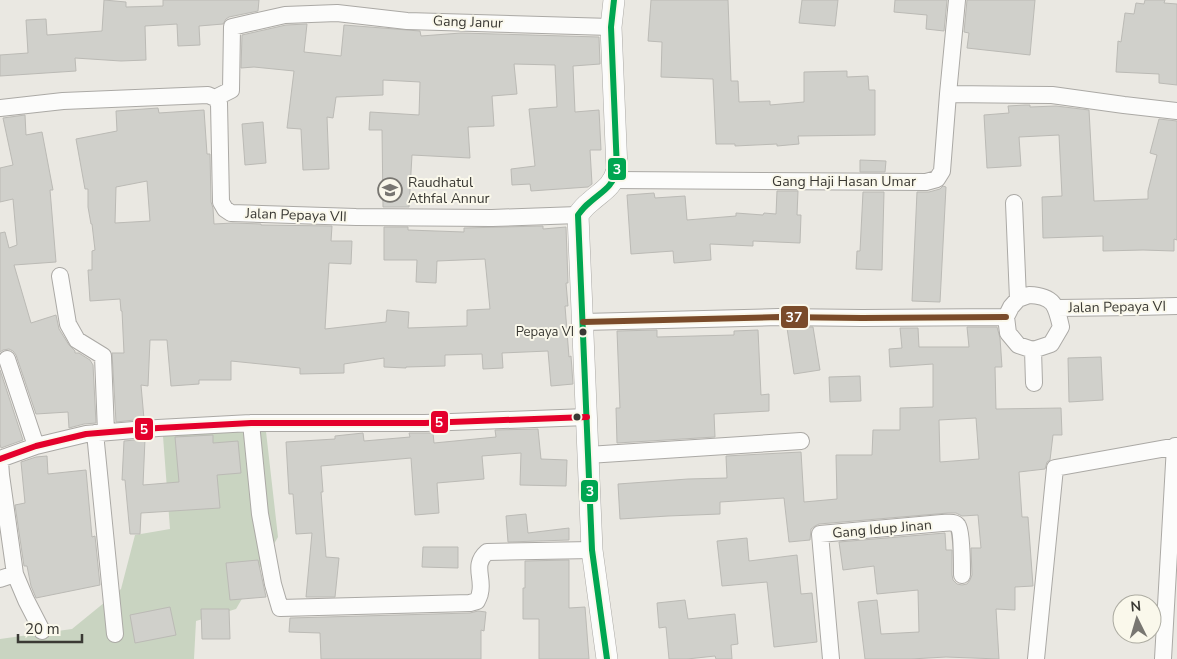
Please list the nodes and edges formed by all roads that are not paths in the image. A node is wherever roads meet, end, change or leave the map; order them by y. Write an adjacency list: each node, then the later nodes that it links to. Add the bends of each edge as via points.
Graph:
1 (614, 0): 4 (street)
2 (958, 0): 5 (street, Gang Haji Hasan Umar)
3 (336, 7): 4 (street, Gang Janur, via 407,21); 6 (street, Gang Janur, via 285,14 232,27 231,90)
4 (611, 27): 9 (street, via 617,170)
5 (948, 94): 8 (street, via 1052,95); 9 (street, Gang Haji Hasan Umar, via 942,171 937,179 926,182)
6 (215, 98): 7 (street, via 208,95 70,100); 11 (street, Jalan Pepaya VII, via 219,102 221,202 231,213 356,217)
7 (0, 108)
8 (1177, 111)
9 (614, 180): 11 (street)
10 (1014, 203): 13 (street)
11 (578, 216): 17 (street)
12 (60, 276): 23 (street, via 68,324 77,340 103,356)
13 (1018, 299): 15 (street, Jalan Pepaya VI, via 1040,296); 16 (street)
14 (1177, 306): 15 (street, Jalan Pepaya VI)
15 (1057, 308): 18 (street, Jalan Pepaya VI, via 1061,327 1051,344)
16 (1006, 317): 17 (street, via 787,317); 18 (street, via 1008,333 1018,345)
17 (583, 322): 21 (street)
18 (1032, 350): 20 (street)
19 (7, 359): 25 (street)
20 (1034, 383)
21 (586, 417): 22 (street, via 426,423); 27 (street)
22 (251, 423): 23 (street); 29 (street, via 260,514 280,608 470,603 477,601 480,593 479,562 487,552)
23 (101, 433): 25 (street); 33 (street)
24 (801, 441): 27 (street)
25 (36, 446): 28 (street)
26 (1176, 446): 36 (street, via 1055,468); 37 (street)
27 (588, 455): 29 (street)
28 (0, 460): 31 (street)
29 (592, 550): 34 (street)
30 (962, 575): 35 (street, Gang Idup Jinan, via 956,524 820,534)
31 (8, 577): 32 (street, via 26,600)
32 (42, 631)
33 (115, 634)
34 (607, 659)
35 (832, 659)
36 (1036, 659)
37 (1163, 659)

